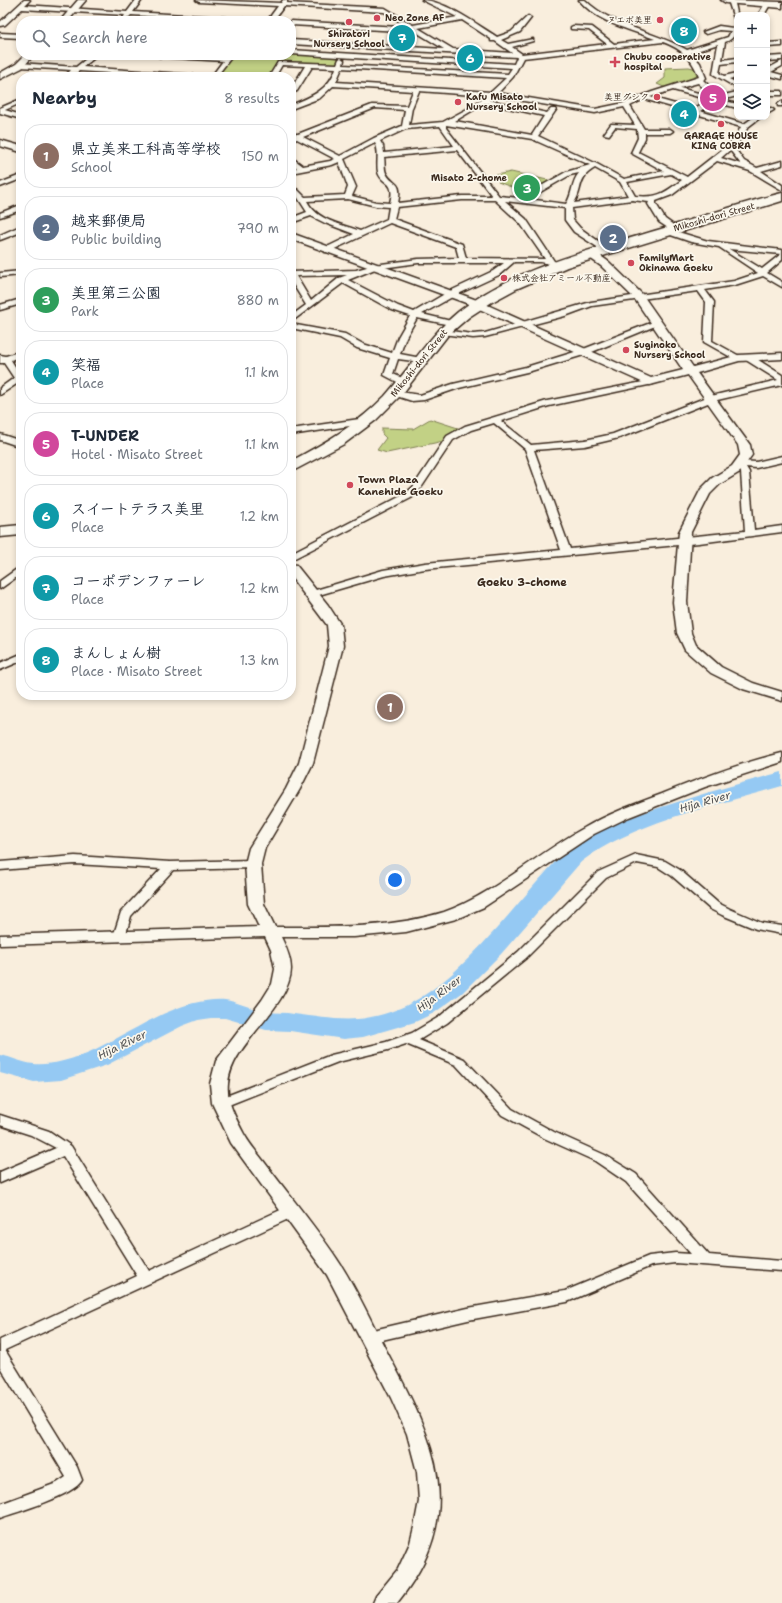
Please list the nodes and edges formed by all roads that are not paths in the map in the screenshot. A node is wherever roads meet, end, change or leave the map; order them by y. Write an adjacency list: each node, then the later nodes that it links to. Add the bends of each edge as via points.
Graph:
1 (27, 0): 11 (street)
2 (82, 0): 12 (street)
3 (139, 0): 14 (street)
4 (199, 0): 9 (street)
5 (425, 0): 19 (street)
6 (582, 0): 32 (street, via 588,9 600,15)
7 (726, 0): 8 (main road)
8 (731, 0): 10 (main road); 15 (street)
9 (284, 2): 18 (street); 24 (street, via 385,10)
10 (776, 3): 13 (street)
11 (20, 7): 12 (street); 22 (street)
12 (73, 11): 14 (street); 16 (street)
13 (765, 12)
14 (129, 14): 17 (street)
15 (734, 14)
16 (68, 16)
17 (165, 16)
18 (274, 16)
19 (463, 18): 24 (street); 30 (street)
20 (528, 18): 30 (street, via 522,28 511,35)
21 (296, 23): 24 (street)
22 (0, 24)
23 (734, 27): 26 (street)
24 (412, 28): 40 (street)
25 (573, 28): 35 (street, via 590,28)
26 (706, 32)
27 (734, 32): 33 (street, via 730,38)
28 (0, 35): 29 (street)
29 (16, 36)
30 (493, 40): 37 (street)
31 (531, 40): 37 (street)
32 (663, 40): 35 (street); 41 (street)
33 (722, 41): 41 (street); 53 (street)
34 (296, 42): 38 (street)
35 (612, 45): 44 (street)
36 (779, 45): 42 (street)
37 (505, 46): 44 (street)
38 (388, 48): 40 (street); 45 (street)
39 (296, 52): 43 (street)
40 (453, 52): 44 (street)
41 (687, 52): 72 (street, via 698,63)
42 (782, 54)
43 (342, 55): 45 (street); 57 (street)
44 (519, 56): 58 (street)
45 (383, 58): 52 (street)
46 (782, 58): 47 (street)
47 (770, 59)
48 (25, 60): 56 (street)
49 (89, 60): 59 (street)
50 (226, 60): 64 (street)
51 (734, 60): 53 (street)
52 (432, 61): 58 (street); 61 (street)
53 (717, 63): 67 (street)
54 (782, 63): 60 (street)
55 (310, 64): 57 (street); 65 (street, via 280,63); 76 (street)
56 (20, 65): 59 (street); 68 (street)
57 (339, 66): 61 (street); 74 (street)
58 (514, 66): 69 (street)
59 (79, 68): 62 (street); 63 (street)
60 (770, 70)
61 (427, 71): 69 (street)
62 (74, 72)
63 (131, 72)
64 (217, 72)
65 (275, 72)
66 (770, 73): 71 (street)
67 (716, 74): 72 (street); 73 (street)
68 (0, 76)
69 (511, 76): 81 (street)
70 (734, 76): 73 (street)
71 (782, 77)
72 (701, 78): 77 (street); 84 (street)
73 (723, 78): 75 (street)
74 (331, 84): 78 (street); 88 (street, via 322,95)
75 (734, 84)
76 (296, 88)
77 (673, 88): 83 (street); 84 (street)
78 (417, 89): 81 (street); 91 (street)
79 (770, 93): 80 (street)
80 (782, 93)
81 (492, 94): 85 (street); 90 (street)
82 (734, 95): 84 (street)
83 (643, 98): 87 (street); 93 (street)
84 (717, 99): 89 (street); 93 (street)
85 (483, 101): 95 (street); 97 (street)
86 (16, 103): 92 (street)
87 (626, 104): 90 (street, via 595,110); 100 (street)
88 (296, 105)
89 (734, 105)
90 (557, 106): 95 (street)
91 (409, 108): 99 (street); 104 (street, via 374,106)
92 (0, 110): 94 (street)
93 (693, 112): 98 (street)
94 (16, 115)
95 (548, 115): 106 (street)
96 (754, 120): 98 (street)
97 (444, 124): 99 (street); 106 (street, via 458,124); 111 (street, via 443,128)
98 (745, 126): 109 (street, via 736,142)
99 (405, 127): 107 (street)
100 (641, 129): 101 (street); 102 (street, via 613,125); 121 (street, via 642,136 634,148 634,153)
101 (670, 131)
102 (607, 134)
103 (296, 135): 104 (street)
104 (300, 136): 105 (street); 114 (street)
105 (296, 137)
106 (534, 137): 117 (street)
107 (376, 139): 112 (street, via 380,146); 114 (street)
108 (0, 143): 110 (street)
109 (730, 146): 113 (street); 120 (street, via 735,155)
110 (16, 148)
111 (458, 148): 112 (street); 132 (street)
112 (380, 155): 138 (street, via 382,173 394,185)
113 (714, 158): 120 (street); 126 (street)
114 (341, 159): 118 (street); 130 (street, via 352,187)
115 (296, 164): 118 (street)
116 (781, 165): 120 (street)
117 (591, 166): 125 (street); 135 (street, via 568,173); 137 (street, via 578,176 573,202)
118 (302, 169): 119 (street)
119 (296, 170)
120 (753, 170): 128 (street)
121 (672, 172): 125 (street); 126 (street)
122 (0, 174): 123 (street)
123 (16, 178)
124 (16, 180): 127 (street)
125 (623, 180): 133 (street)
126 (687, 180): 136 (street)
127 (0, 185)
128 (782, 188)
129 (296, 191): 134 (street)
130 (348, 197): 134 (street); 138 (street)
131 (782, 197): 147 (highway, Mikoshi-dori Street)
132 (497, 198): 135 (street); 138 (street, via 462,198); 159 (street, via 523,220)
133 (632, 198): 136 (street); 137 (street)
134 (304, 199): 141 (street)
135 (522, 200): 137 (street)
136 (653, 200): 147 (street, via 652,204 662,220)
137 (568, 206): 153 (street, via 569,220 577,230)
138 (394, 208): 145 (street)
139 (16, 210): 142 (street)
140 (296, 213): 143 (street)
141 (312, 213): 143 (street); 148 (street)
142 (0, 215)
143 (304, 216): 144 (street)
144 (296, 219)
145 (390, 220): 148 (street); 157 (street, via 459,246)
146 (16, 230): 149 (street)
147 (672, 230): 151 (street, via 685,238); 153 (highway, Mikoshi-dori Street)
148 (360, 234): 152 (street)
149 (0, 238)
150 (296, 238): 152 (street)
151 (722, 244): 154 (street); 163 (street, via 723,248)
152 (328, 250): 160 (street)
153 (605, 250): 155 (highway, Mikoshi-dori Street)
154 (782, 252)
155 (591, 254): 159 (highway, Mikoshi-dori Street); 171 (street)
156 (782, 256): 163 (street)
157 (463, 260): 158 (street); 160 (street, via 403,262)
158 (511, 261): 159 (street, via 541,260); 170 (street, via 496,273)
159 (555, 264): 174 (highway, Mikoshi-dori Street)
160 (374, 267): 161 (street); 170 (street)
161 (358, 272): 165 (street); 166 (street)
162 (16, 273): 164 (street)
163 (762, 274): 168 (street); 169 (street, via 735,283)
164 (0, 275)
165 (296, 275)
166 (342, 280): 173 (street); 176 (street, via 395,308)
167 (296, 285): 173 (street, via 302,296)
168 (782, 285)
169 (701, 289): 171 (street); 186 (street, via 710,302 708,342)
170 (451, 294): 174 (street); 176 (street)
171 (638, 296): 178 (street); 179 (street, via 591,304)
172 (16, 303): 175 (street)
173 (311, 304): 177 (street)
174 (478, 305): 179 (street); 181 (highway, Mikoshi-dori Street)
175 (0, 308)
176 (415, 315): 181 (street); 184 (street)
177 (296, 316)
178 (656, 324): 182 (street); 189 (street)
179 (522, 325): 181 (street, via 479,335); 182 (street)
180 (296, 327): 184 (street, via 342,336 360,346)
181 (447, 328): 188 (highway, Mikoshi-dori Street)
182 (584, 352): 194 (street); 196 (street, via 528,369 456,386 421,398)
183 (16, 355): 187 (street)
184 (394, 356): 188 (street); 193 (street, via 388,375)
185 (782, 356): 186 (street)
186 (744, 358): 189 (street); 191 (street)
187 (2, 359): 190 (street)
188 (421, 360): 193 (highway, Mikoshi-dori Street)
189 (690, 370): 194 (street); 197 (street)
190 (16, 375)
191 (782, 380): 197 (street)
192 (16, 382): 195 (street)
193 (404, 382): 196 (highway, Mikoshi-dori Street)
194 (650, 382): 198 (street, via 547,404)
195 (0, 392)
196 (394, 394): 199 (highway, Mikoshi-dori Street)
197 (710, 399): 203 (street, via 616,436); 206 (street, via 744,445 746,455)
198 (494, 419): 203 (street); 213 (street, via 468,428 450,438 416,489 408,496)
199 (366, 421): 200 (street); 205 (highway, Mikoshi-dori Street, via 326,448)
200 (296, 431)
201 (0, 438): 202 (street)
202 (16, 443)
203 (529, 448): 212 (street)
204 (782, 459): 206 (street, via 756,465)
205 (296, 463)
206 (739, 464): 210 (street, via 745,472); 211 (street, via 705,492)
207 (782, 529): 210 (street)
208 (16, 530): 209 (highway)
209 (0, 532)
210 (750, 534): 211 (street)
211 (684, 540): 212 (street); 220 (street, via 680,602 684,633 690,647 707,664 731,679)
212 (566, 551): 217 (street, via 394,571)
213 (296, 554)
214 (16, 573): 216 (street)
215 (296, 574): 217 (street)
216 (0, 586)
217 (312, 594): 222 (street, via 334,625 336,646 332,666 306,763 257,848)
218 (16, 659): 219 (street)
219 (0, 667)
220 (782, 697)
221 (782, 757): 226 (street, via 700,784 624,814 589,831 478,903 450,915 399,928 354,932)
222 (253, 864): 224 (street); 226 (street, via 256,904)
223 (0, 866): 224 (street, via 75,860)
224 (170, 866): 227 (street, via 125,915)
225 (782, 930): 229 (street, via 760,926 726,912 714,906 676,873 661,864 636,859 602,875 522,955 443,1020)
226 (270, 932): 227 (street); 230 (street, via 283,969 280,984 225,1061 219,1084)
227 (119, 937): 228 (street)
228 (0, 940)
229 (406, 1040): 230 (street, via 335,1058); 235 (street, via 460,1062 507,1112 600,1158 631,1178)
230 (220, 1103): 234 (street, via 237,1138)
231 (0, 1120): 232 (street, via 50,1138)
232 (66, 1149): 233 (street); 237 (street)
233 (0, 1178)
234 (292, 1212): 237 (street); 238 (street, via 334,1270)
235 (705, 1260): 236 (street); 238 (street, via 676,1258 648,1261 568,1296 468,1314)
236 (782, 1266)
237 (146, 1278): 239 (street)
238 (369, 1337): 242 (street, via 401,1397 417,1434 427,1472 430,1501 421,1543 409,1570)
239 (0, 1346)
240 (0, 1354): 241 (street, via 72,1472 74,1480 62,1488)
241 (0, 1511)
242 (384, 1603)

